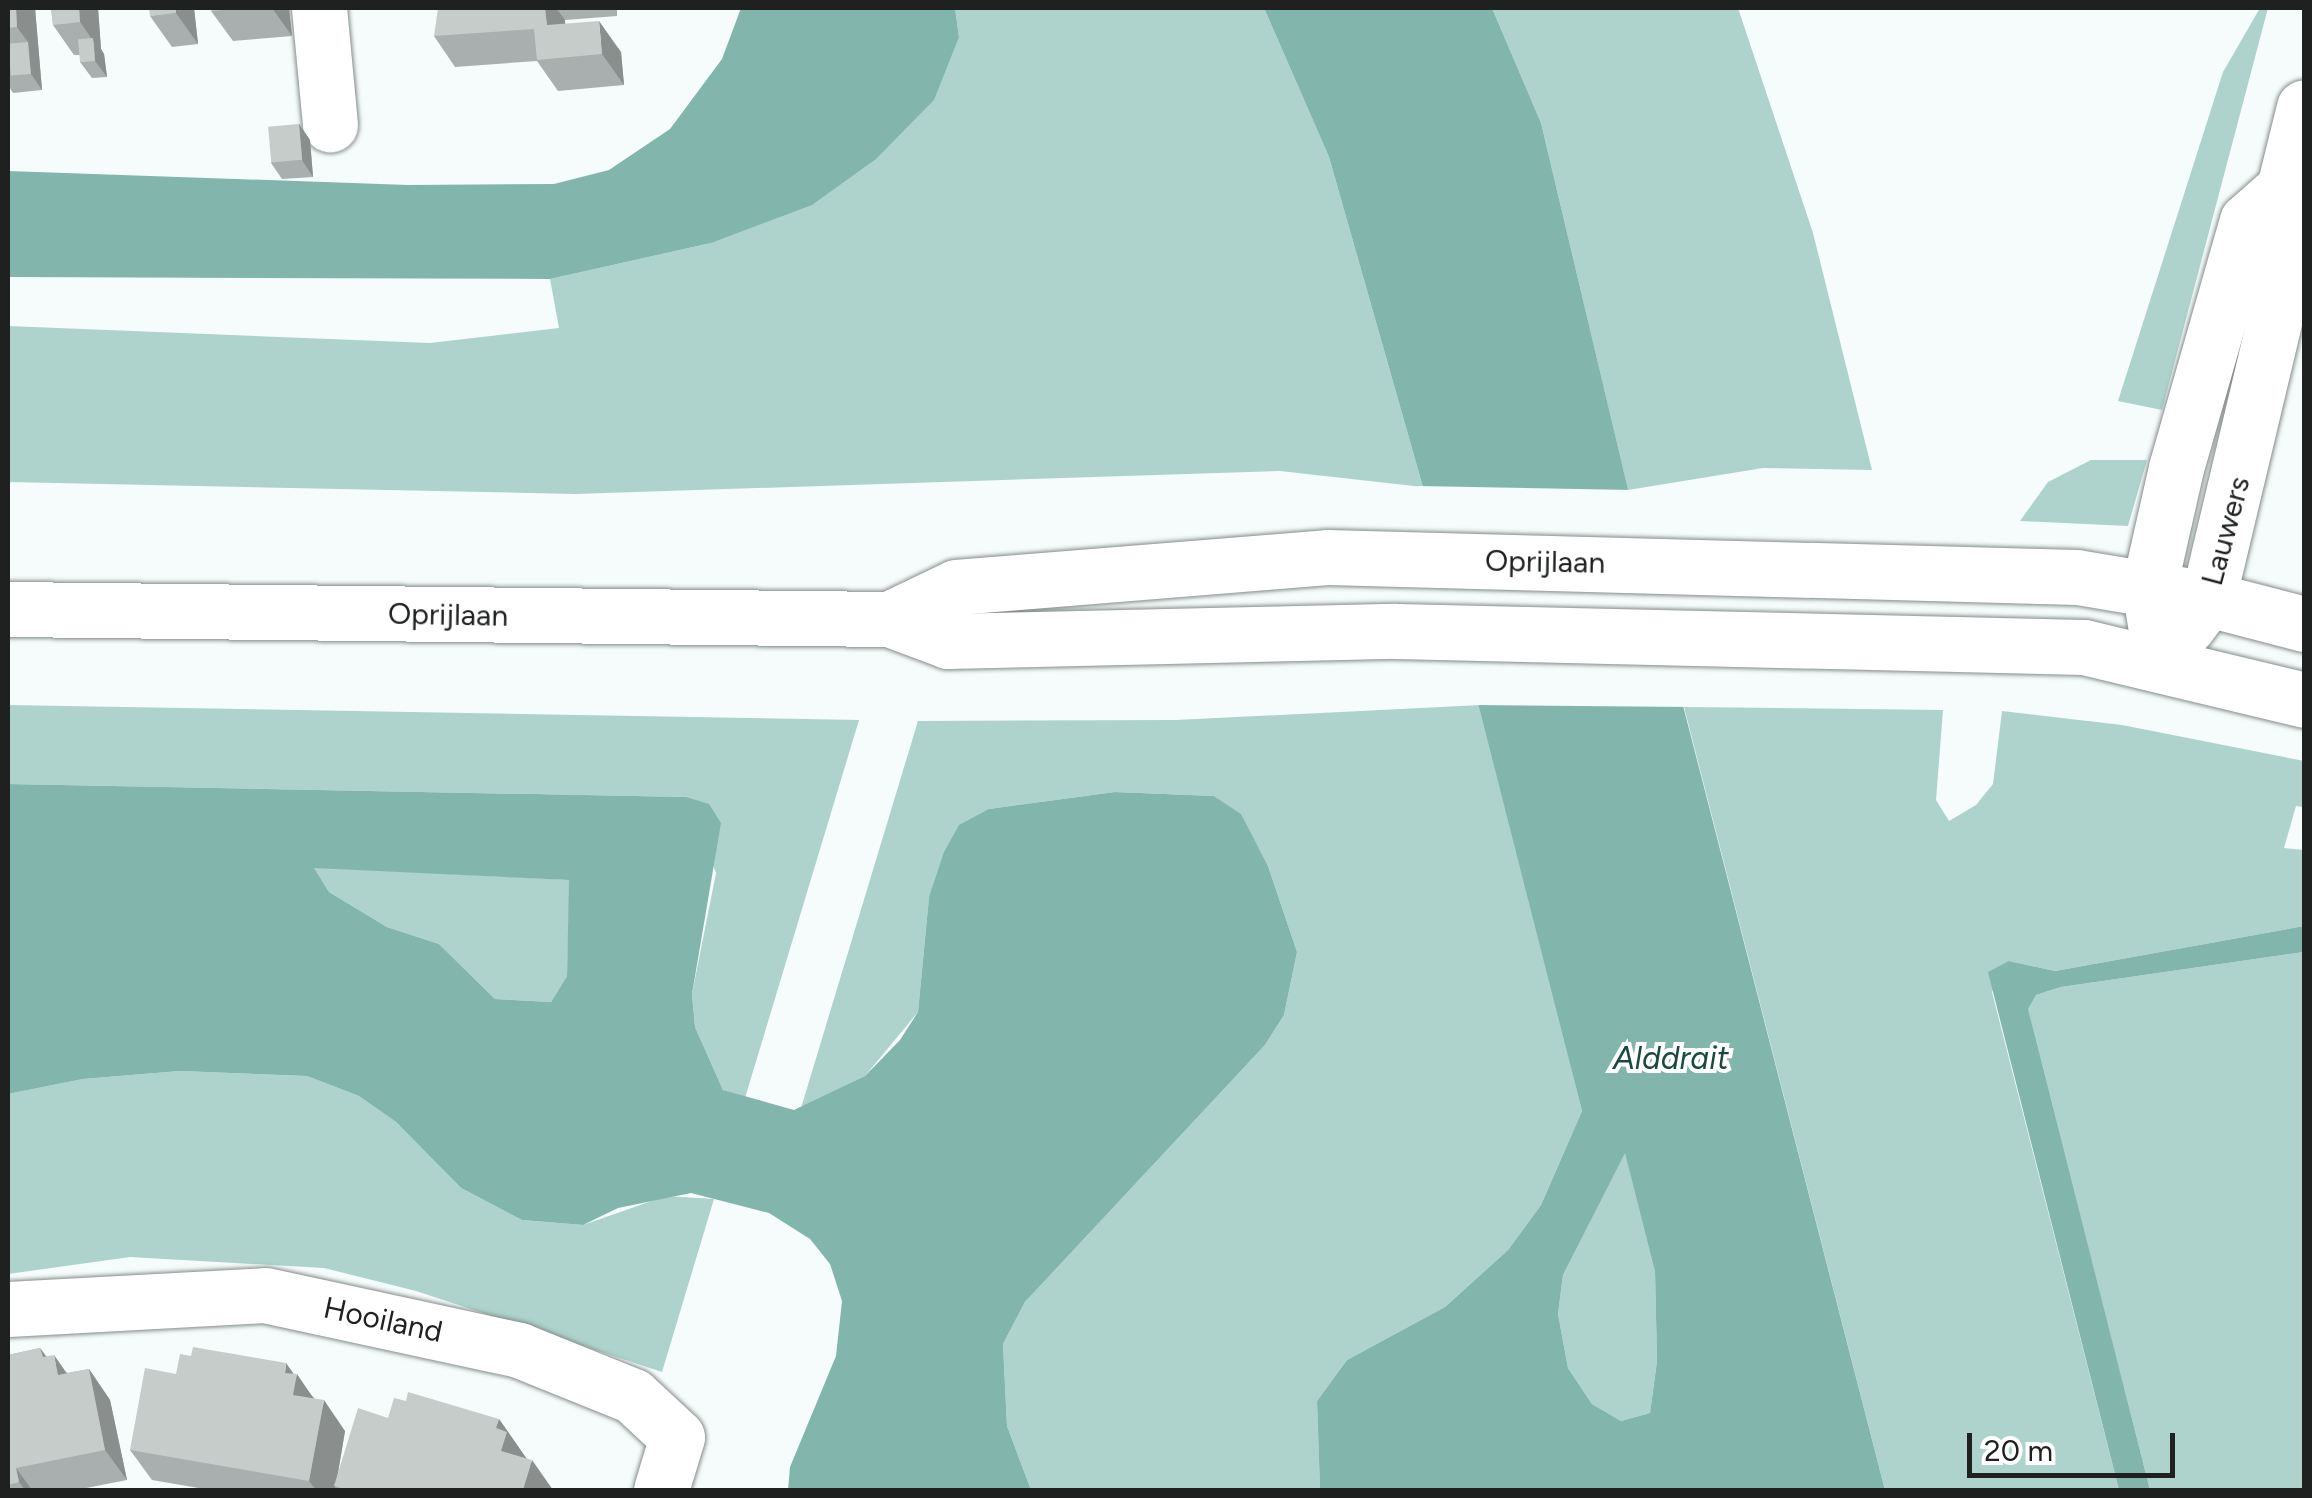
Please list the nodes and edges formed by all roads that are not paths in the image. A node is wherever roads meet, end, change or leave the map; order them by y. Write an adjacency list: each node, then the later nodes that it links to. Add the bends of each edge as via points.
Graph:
1 (318, 8): 3 (street)
2 (2304, 107): 4 (street, Lauwers)
3 (330, 124)
4 (2284, 188): 5 (street, Lauwers, via 2247,221); 6 (street, Lauwers, via 2295,235)
5 (2149, 587): 6 (street, Oprijlaan); 8 (street, Oprijlaan, via 1982,571 1380,558 956,587); 10 (street, Lauwers)
6 (2208, 599): 9 (street, Oprijlaan); 10 (street, Lauwers)
7 (8, 609): 8 (street, Oprijlaan)
8 (889, 619): 10 (street, Oprijlaan, via 948,640 1396,632 2084,647)
9 (2304, 624)
10 (2161, 661): 11 (street, Oprijlaan)
11 (2304, 700)
12 (8, 1309): 13 (street, Hooiland, via 265,1294 519,1350 632,1396 677,1437)
13 (661, 1490)

